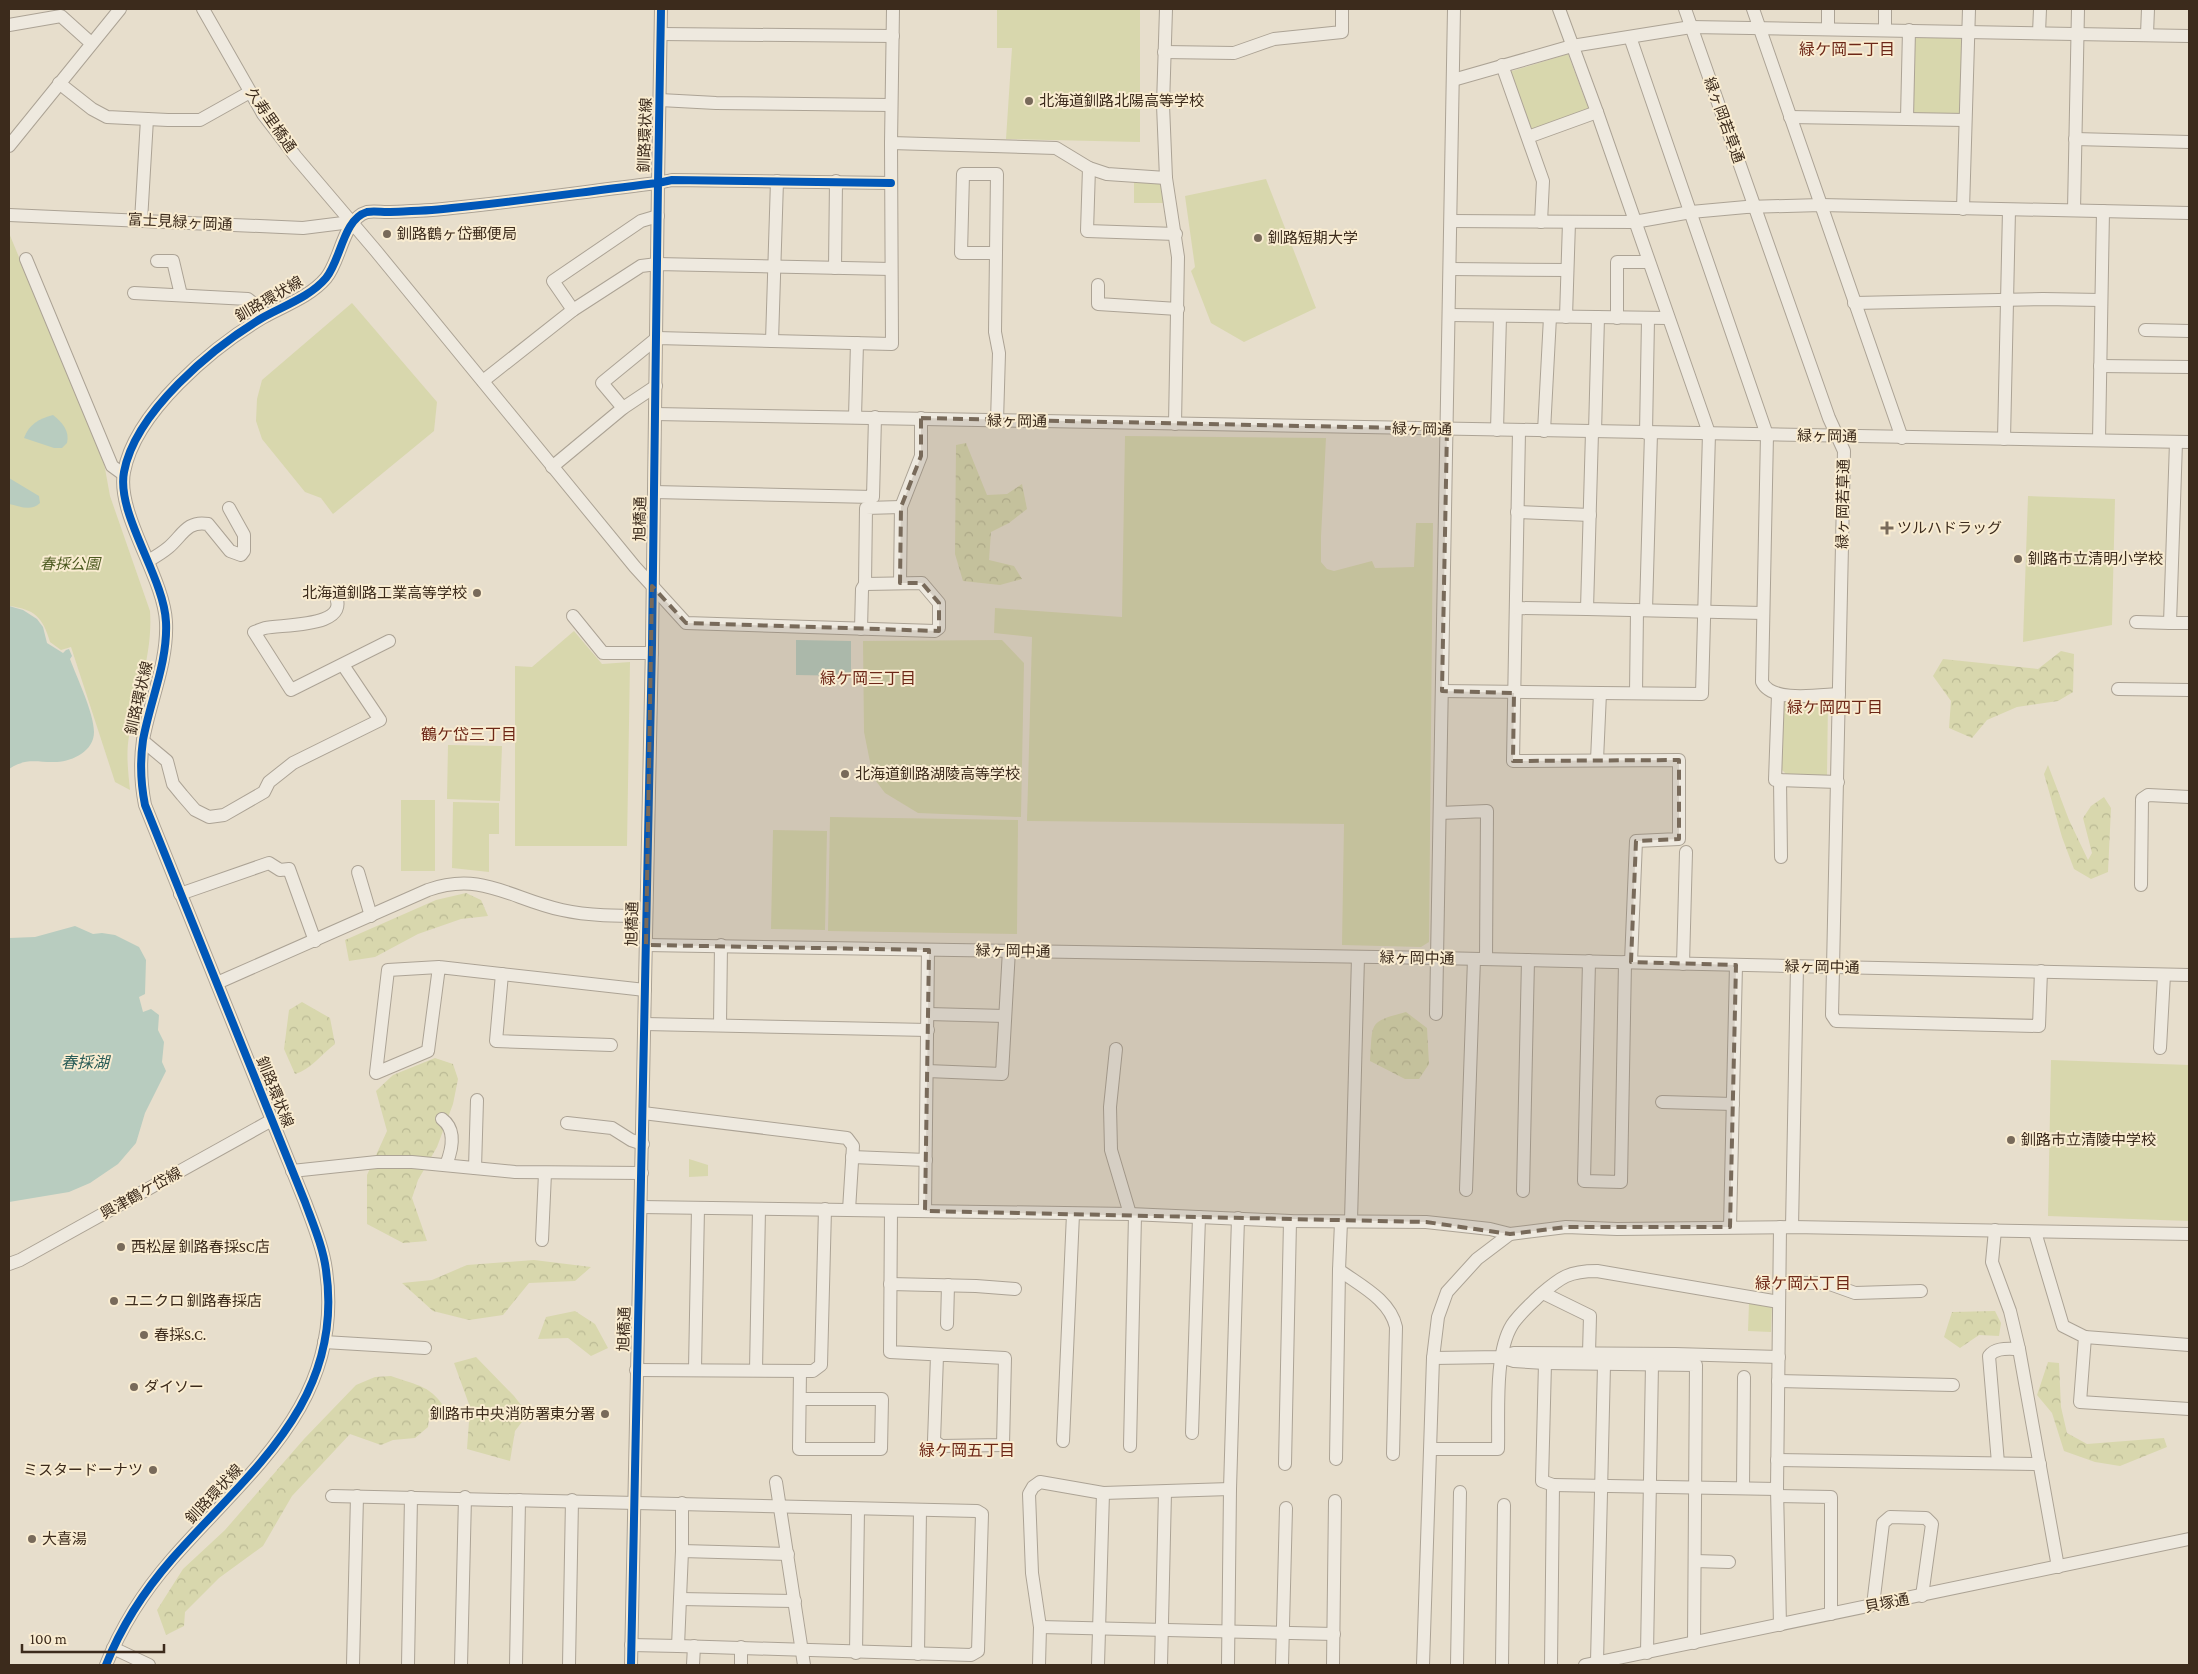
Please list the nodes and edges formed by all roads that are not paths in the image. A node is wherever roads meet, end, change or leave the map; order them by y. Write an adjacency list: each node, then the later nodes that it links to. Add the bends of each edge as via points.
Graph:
1 (120, 9): 31 (street)
2 (203, 9): 37 (street, 久寿里橋通)
3 (661, 9): 25 (street, 釧路環状線)
4 (893, 9): 28 (street)
5 (1166, 9): 33 (street)
6 (1342, 9): 33 (street, via 1342,32 1274,39 1234,53)
7 (1454, 9): 35 (street)
8 (1559, 9): 32 (street)
9 (1685, 9): 18 (street, 緑ヶ岡若草通)
10 (1753, 9): 19 (street)
11 (1828, 9): 20 (street)
12 (1885, 9): 21 (street)
13 (1969, 9): 23 (street)
14 (2040, 9): 24 (street)
15 (2078, 9): 26 (street)
16 (2148, 9): 27 (street)
17 (9, 25): 31 (street, via 60,16)
18 (1691, 27): 19 (street); 30 (street); 57 (street, 緑ヶ岡若草通)
19 (1758, 27): 20 (street); 41 (street)
20 (1828, 29): 21 (street)
21 (1884, 30): 22 (street)
22 (1909, 30): 23 (street); 42 (street)
23 (1968, 32): 24 (street); 44 (street)
24 (2039, 33): 26 (street)
25 (661, 34): 28 (street); 38 (street, 釧路環状線)
26 (2078, 34): 27 (street); 46 (street)
27 (2147, 34): 29 (street)
28 (893, 36): 39 (street)
29 (2189, 36)
30 (1630, 37): 32 (street); 62 (street)
31 (92, 43): 36 (street)
32 (1572, 46): 34 (street); 40 (street)
33 (1164, 52): 51 (street)
34 (1502, 65): 35 (street); 45 (street)
35 (1453, 80): 67 (street)
36 (59, 83): 43 (street, via 107,117); 49 (street)
37 (250, 92): 43 (street, via 200,120); 68 (street, 久寿里橋通, via 296,157)
38 (660, 100): 39 (street); 54 (street, 釧路環状線)
39 (891, 105): 48 (street)
40 (1597, 112): 45 (street); 71 (street)
41 (1790, 117): 42 (street); 56 (street)
42 (1907, 118): 44 (street)
43 (147, 119): 66 (street)
44 (1965, 120): 58 (street)
45 (1528, 137): 69 (street, via 1543,181)
46 (2075, 139): 47 (street); 60 (street)
47 (2189, 142)
48 (891, 143): 50 (street, via 1056,148); 55 (street)
49 (9, 146)
50 (1088, 168): 51 (street, via 1107,174); 72 (street, via 1086,231)
51 (1166, 178): 72 (street)
52 (777, 181): 53 (street); 54 (street, via 672,180); 78 (street)
53 (836, 181): 55 (street); 79 (street)
54 (658, 183): 65 (street, 旭橋通); 68 (street, 釧路環状線, via 450,209 366,212)
55 (891, 183): 80 (street)
56 (1821, 205): 57 (street); 58 (street); 88 (street)
57 (1755, 206): 62 (street); 124 (street, 緑ヶ岡若草通)
58 (1963, 209): 59 (street)
59 (2009, 210): 60 (street); 86 (street)
60 (2074, 210): 61 (street)
61 (2103, 211): 63 (street); 87 (street)
62 (1691, 212): 71 (street); 123 (street)
63 (2189, 213)
64 (9, 215): 66 (street, 富士見緑ヶ岡通)
65 (658, 216): 77 (street, 旭橋通); 90 (street, via 641,221 553,281)
66 (141, 221): 68 (street, 富士見緑ヶ岡通, via 303,228)
67 (1450, 221): 69 (street); 81 (street)
68 (351, 222): 92 (street, 釧路環状線, via 336,263 325,279 311,291); 107 (street, 久寿里橋通)
69 (1541, 222): 70 (street)
70 (1569, 222): 71 (street); 82 (street)
71 (1634, 222): 76 (street)
72 (1176, 234): 89 (street)
73 (996, 253): 73 (street, via 961,252 963,174 997,174); 114 (street)
74 (26, 259): 131 (street, via 112,466)
75 (157, 262): 85 (street, via 173,261)
76 (1648, 262): 97 (street, via 1617,262); 98 (street)
77 (657, 264): 78 (street); 90 (street, via 641,266); 102 (street, 旭橋通)
78 (775, 268): 79 (street); 103 (street)
79 (835, 268): 80 (street)
80 (891, 269): 104 (street, via 892,344)
81 (1450, 269): 82 (street); 91 (street)
82 (1567, 270): 95 (street)
83 (1098, 285): 89 (street, via 1098,304)
84 (134, 293): 85 (street)
85 (181, 295): 92 (street, via 248,299)
86 (2008, 300): 87 (street); 88 (street); 126 (street)
87 (2101, 300): 105 (street)
88 (1854, 303): 125 (street)
89 (1178, 309): 115 (street)
90 (573, 310): 107 (street)
91 (1449, 315): 93 (street); 116 (street)
92 (267, 316): 131 (street, 釧路環状線, via 234,335 168,396 136,439)
93 (1500, 316): 94 (street); 117 (street)
94 (1550, 317): 95 (street); 119 (street)
95 (1566, 317): 96 (street)
96 (1598, 317): 97 (street); 120 (street)
97 (1617, 318): 99 (street)
98 (1667, 318): 99 (street); 122 (street)
99 (1648, 319): 121 (street)
100 (2145, 330): 101 (street)
101 (2189, 331)
102 (657, 338): 103 (street); 108 (street, 旭橋通); 109 (street, via 602,383)
103 (772, 341): 104 (street)
104 (857, 343): 111 (street)
105 (2100, 366): 106 (street); 127 (street)
106 (2189, 367)
107 (483, 381): 130 (street, 久寿里橋通)
108 (656, 386): 109 (street); 110 (street, 旭橋通)
109 (623, 408): 130 (street)
110 (655, 414): 111 (street, 緑ヶ岡通); 132 (street, 旭橋通)
111 (855, 417): 112 (street, 緑ヶ岡通)
112 (875, 418): 113 (street, 緑ヶ岡通); 132 (street, via 872,497)
113 (921, 418): 114 (street, 緑ヶ岡通); 133 (street, via 921,456)
114 (997, 421): 115 (street, 緑ヶ岡通)
115 (1175, 424): 116 (street, 緑ヶ岡通)
116 (1447, 429): 117 (street, 緑ヶ岡通); 157 (street)
117 (1497, 430): 118 (street, 緑ヶ岡通)
118 (1519, 431): 119 (street, 緑ヶ岡通); 135 (street)
119 (1544, 431): 120 (street, 緑ヶ岡通)
120 (1594, 432): 121 (street, 緑ヶ岡通); 136 (street)
121 (1648, 433): 122 (street, 緑ヶ岡通); 144 (street)
122 (1709, 433): 123 (street, 緑ヶ岡通); 145 (street)
123 (1767, 435): 124 (street, 緑ヶ岡通); 146 (street)
124 (1838, 436): 125 (street, 緑ヶ岡通); 161 (street, 緑ヶ岡若草通, via 1844,451)
125 (1902, 438): 126 (street, 緑ヶ岡通)
126 (2004, 439): 127 (street, 緑ヶ岡通)
127 (2099, 440): 128 (street, 緑ヶ岡通)
128 (2176, 442): 129 (street, 緑ヶ岡通); 149 (street)
129 (2189, 442)
130 (552, 467): 140 (street, 久寿里橋通)
131 (123, 474): 137 (street, 釧路環状線, via 128,506)
132 (654, 492): 140 (street, 旭橋通)
133 (901, 507): 138 (street); 139 (street, via 866,508)
134 (229, 508): 137 (street, via 244,535 241,554 230,551 208,524 201,523 184,530 169,547)
135 (1517, 512): 136 (street); 142 (street)
136 (1590, 515): 143 (street)
137 (148, 561): 163 (street, 釧路環状線, via 162,599 166,623 161,666)
138 (900, 583): 139 (street); 151 (street, 久寿里橋通, via 922,583 939,603 939,628 935,631)
139 (865, 584): 151 (street, via 862,589)
140 (652, 586): 151 (street, 久寿里橋通, via 686,623); 153 (street, 旭橋通)
141 (334, 593): 154 (street, via 338,601 331,616 254,632 291,690)
142 (1516, 608): 143 (street); 158 (street)
143 (1587, 609): 144 (street)
144 (1642, 610): 145 (street); 160 (street)
145 (1704, 612): 146 (street); 160 (street, via 1702,694)
146 (1763, 613): 162 (street, via 1762,682 1765,689)
147 (573, 616): 153 (street, via 603,653)
148 (2136, 622): 149 (street)
149 (2170, 623): 150 (street)
150 (2189, 623)
151 (861, 629)
152 (390, 641): 154 (street)
153 (652, 653): 175 (street, 旭橋通)
154 (343, 665): 163 (street, via 380,720 293,763 269,782 264,792 224,815 209,817 195,810 173,784 166,761)
155 (2118, 689): 156 (street)
156 (2189, 690)
157 (1442, 691): 158 (street); 168 (street)
158 (1514, 692): 159 (street); 164 (street, via 1513,761)
159 (1600, 693): 160 (street); 164 (street)
160 (1636, 694)
161 (1840, 694): 162 (street); 166 (street, 緑ヶ岡若草通)
162 (1778, 695): 165 (street, via 1775,780)
163 (143, 741): 173 (street, 釧路環状線, via 145,805)
164 (1597, 760): 186 (street, via 1679,760 1678,839 1636,841)
165 (1780, 780): 166 (street); 170 (street)
166 (1838, 782): 191 (street, 緑ヶ岡若草通)
167 (2189, 797): 172 (street, via 2148,795 2142,799)
168 (1440, 813): 182 (street); 183 (street, via 1487,811)
169 (1686, 852): 187 (street)
170 (1780, 857)
171 (358, 872): 174 (street)
172 (2141, 885)
173 (180, 894): 176 (street, via 269,863 280,870 289,869); 196 (street, 釧路環状線)
174 (371, 916): 175 (street, via 443,885 466,882 560,910); 176 (street)
175 (646, 916): 177 (street, 旭橋通)
176 (314, 941): 196 (street)
177 (646, 945): 178 (street, 緑ヶ岡中通); 197 (street, 旭橋通)
178 (721, 945): 179 (street, 緑ヶ岡中通); 202 (street)
179 (928, 950): 180 (street, 緑ヶ岡中通); 198 (street)
180 (1009, 950): 181 (street, 緑ヶ岡中通); 200 (street)
181 (1358, 957): 182 (street, 緑ヶ岡中通); 237 (street)
182 (1437, 958): 183 (street, 緑ヶ岡中通); 199 (street)
183 (1480, 959): 184 (street, 緑ヶ岡中通); 223 (street)
184 (1528, 960): 185 (street, 緑ヶ岡中通); 224 (street)
185 (1589, 961): 186 (street, 緑ヶ岡中通); 186 (street, via 1584,1181 1621,1182)
186 (1628, 962): 187 (street, 緑ヶ岡中通)
187 (1682, 964): 188 (street, 緑ヶ岡中通)
188 (1736, 965): 189 (street, 緑ヶ岡中通); 210 (street)
189 (1797, 966): 191 (street, 緑ヶ岡中通); 239 (street)
190 (439, 967): 190 (street, via 428,1051 376,1073 388,970); 193 (street)
191 (1834, 967): 192 (street, 緑ヶ岡中通); 192 (street, 緑ヶ岡若草通, via 1832,1015 1836,1021 2039,1026)
192 (2041, 971): 194 (street, 緑ヶ岡中通)
193 (502, 974): 197 (street); 204 (street, via 496,1041)
194 (2164, 975): 195 (street, 緑ヶ岡中通); 205 (street)
195 (2189, 975)
196 (216, 983): 213 (street, 釧路環状線)
197 (644, 990): 201 (street, 旭橋通)
198 (928, 1014): 200 (street); 203 (street)
199 (1436, 1014)
200 (1005, 1016): 207 (street, via 1002,1074)
201 (645, 1024): 202 (street); 211 (street, 旭橋通)
202 (720, 1025): 203 (street)
203 (928, 1030): 207 (street)
204 (611, 1045)
205 (2160, 1048)
206 (1116, 1050): 233 (street, via 1110,1108 1111,1150)
207 (927, 1071): 217 (street)
208 (477, 1100): 219 (street)
209 (1662, 1102): 210 (street)
210 (1733, 1104): 238 (street)
211 (643, 1113): 215 (street, 旭橋通); 216 (street, via 847,1138 853,1146)
212 (442, 1119): 218 (street, via 452,1135)
213 (272, 1120): 220 (street, 釧路環状線); 245 (street, 興津鶴ケ岱線)
214 (567, 1123): 215 (street, via 612,1128)
215 (643, 1144): 222 (street, 旭橋通)
216 (852, 1158): 217 (street); 229 (street)
217 (926, 1160): 231 (street)
218 (446, 1166): 219 (street); 220 (street, via 377,1162)
219 (475, 1168): 221 (street)
220 (292, 1171): 256 (street, 釧路環状線, via 320,1243 326,1270 328,1305)
221 (544, 1173): 222 (street); 244 (street)
222 (642, 1173): 225 (street, 旭橋通)
223 (1466, 1190)
224 (1523, 1191)
225 (641, 1207): 226 (street); 269 (street, 旭橋通)
226 (698, 1208): 227 (street); 268 (street)
227 (758, 1209): 228 (street); 270 (street)
228 (825, 1209): 229 (street); 271 (street, via 821,1365 813,1371)
229 (849, 1210): 230 (street)
230 (891, 1210): 231 (street); 248 (street)
231 (925, 1211): 232 (street)
232 (1073, 1214): 233 (street); 278 (street)
233 (1132, 1214): 234 (street); 279 (street)
234 (1199, 1217): 235 (street); 277 (street)
235 (1238, 1218): 236 (street); 293 (street)
236 (1290, 1221): 237 (street); 285 (street)
237 (1346, 1222): 242 (street, via 1426,1222); 246 (street)
238 (1730, 1227): 239 (street); 242 (street, via 1566,1227)
239 (1786, 1227): 240 (street); 247 (street)
240 (1995, 1230): 241 (street); 259 (street, via 1992,1262 2010,1311)
241 (2035, 1232): 243 (street); 255 (street, via 2063,1326)
242 (1510, 1234): 264 (street, via 1476,1259 1448,1292 1438,1317)
243 (2189, 1234)
244 (542, 1240)
245 (9, 1264)
246 (1339, 1270): 281 (street, via 1387,1306 1393,1315 1396,1327); 282 (street)
247 (1780, 1283): 251 (street, via 1827,1283 1855,1294); 253 (street)
248 (890, 1284): 249 (street); 261 (street, via 890,1352)
249 (948, 1285): 250 (street); 254 (street)
250 (1015, 1289)
251 (1921, 1291)
252 (1543, 1292): 253 (street, via 1567,1275 1598,1271); 260 (street, via 1590,1316); 262 (street, via 1512,1325)
253 (1779, 1302): 263 (street)
254 (946, 1324)
255 (2085, 1337): 257 (street); 276 (street, via 2080,1402)
256 (324, 1342): 258 (street); 335 (street, 釧路環状線, via 316,1377 298,1414 246,1480 171,1560 140,1601)
257 (2189, 1345)
258 (425, 1348)
259 (2019, 1349): 284 (street, via 2000,1349 1989,1356); 286 (street)
260 (1589, 1353): 262 (street, via 1514,1353); 263 (street)
261 (937, 1356): 261 (street, via 934,1442 941,1446 1003,1445 1005,1358)
262 (1501, 1357): 264 (street); 265 (street); 280 (street, via 1498,1449)
263 (1778, 1357): 273 (street)
264 (1433, 1358): 280 (street)
265 (1545, 1363): 266 (street); 288 (street, via 1542,1481)
266 (1604, 1364): 267 (street); 289 (street)
267 (1652, 1364): 290 (street); 291 (street, via 1696,1365)
268 (695, 1369): 269 (street); 270 (street)
269 (636, 1370): 305 (street, 旭橋通)
270 (756, 1370): 271 (street)
271 (800, 1371): 275 (street)
272 (1744, 1378): 292 (street)
273 (1778, 1381): 274 (street); 283 (street)
274 (1953, 1385)
275 (800, 1399): 275 (street, via 799,1449 882,1449 882,1399)
276 (2189, 1409)
277 (1192, 1433)
278 (1063, 1441)
279 (1130, 1446)
280 (1432, 1449): 358 (street)
281 (1393, 1454)
282 (1336, 1459)
283 (1777, 1460): 284 (street); 296 (street)
284 (1998, 1463): 286 (street)
285 (1286, 1464)
286 (2040, 1464): 317 (street)
287 (776, 1482): 308 (street)
288 (1553, 1485): 289 (street); 361 (street)
289 (1600, 1485): 290 (street); 340 (street)
290 (1649, 1486): 291 (street); 338 (street)
291 (1696, 1486): 292 (street); 315 (street)
292 (1743, 1488): 296 (street)
293 (1230, 1489): 294 (street); 327 (street)
294 (1165, 1492): 297 (street); 326 (street)
295 (1460, 1492): 359 (street)
296 (1777, 1493): 322 (street, via 1832,1497); 323 (street)
297 (1102, 1494): 324 (street, via 1040,1482 1029,1494 1032,1573); 325 (street)
298 (332, 1496): 299 (street)
299 (357, 1496): 300 (street); 343 (street)
300 (411, 1497): 301 (street); 344 (street)
301 (465, 1497): 302 (street); 345 (street)
302 (519, 1500): 303 (street); 346 (street)
303 (572, 1500): 305 (street); 347 (street)
304 (1335, 1500): 329 (street)
305 (634, 1502): 306 (street); 331 (street, 旭橋通)
306 (682, 1503): 308 (street); 313 (street)
307 (1504, 1505): 360 (street)
308 (780, 1506): 310 (street); 314 (street)
309 (1286, 1508): 328 (street)
310 (858, 1509): 311 (street); 337 (street)
311 (920, 1510): 339 (street); 339 (street, via 977,1511 982,1514 981,1590 978,1651 971,1655)
312 (2189, 1539): 317 (street, 貝塚通)
313 (682, 1551): 314 (street); 319 (street)
314 (788, 1554): 320 (street)
315 (1695, 1561): 316 (street); 330 (street)
316 (1729, 1562)
317 (2058, 1567): 318 (street, 貝塚通)
318 (1922, 1596): 321 (street, 貝塚通); 321 (street, via 1932,1524 1926,1518 1890,1517 1884,1523)
319 (680, 1598): 320 (street); 332 (street)
320 (795, 1601): 336 (street)
321 (1873, 1605): 322 (street, 貝塚通)
322 (1832, 1614): 323 (street, 貝塚通)
323 (1780, 1625): 330 (street, 貝塚通)
324 (1040, 1627): 325 (street); 352 (street)
325 (1099, 1627): 326 (street); 353 (street)
326 (1162, 1629): 327 (street); 354 (street)
327 (1229, 1630): 328 (street); 355 (street)
328 (1283, 1632): 329 (street); 356 (street)
329 (1334, 1634): 357 (street)
330 (1694, 1644): 338 (street, 貝塚通)
331 (631, 1645): 332 (street); 348 (street, 旭橋通)
332 (678, 1646): 333 (street)
333 (694, 1646): 334 (street); 349 (street)
334 (741, 1647): 336 (street); 350 (street)
335 (113, 1648): 341 (street, 釧路環状線); 342 (street)
336 (803, 1651): 337 (street); 351 (street)
337 (856, 1653): 339 (street)
338 (1647, 1653): 340 (street, 貝塚通)
339 (918, 1654)
340 (1591, 1664)
341 (106, 1665)
342 (149, 1665)
343 (353, 1665)
344 (408, 1665)
345 (460, 1665)
346 (516, 1665)
347 (569, 1665)
348 (631, 1665)
349 (693, 1665)
350 (741, 1665)
351 (804, 1665)
352 (1039, 1665)
353 (1098, 1665)
354 (1160, 1665)
355 (1228, 1665)
356 (1282, 1665)
357 (1333, 1665)
358 (1423, 1665)
359 (1457, 1665)
360 (1502, 1665)
361 (1551, 1665)

